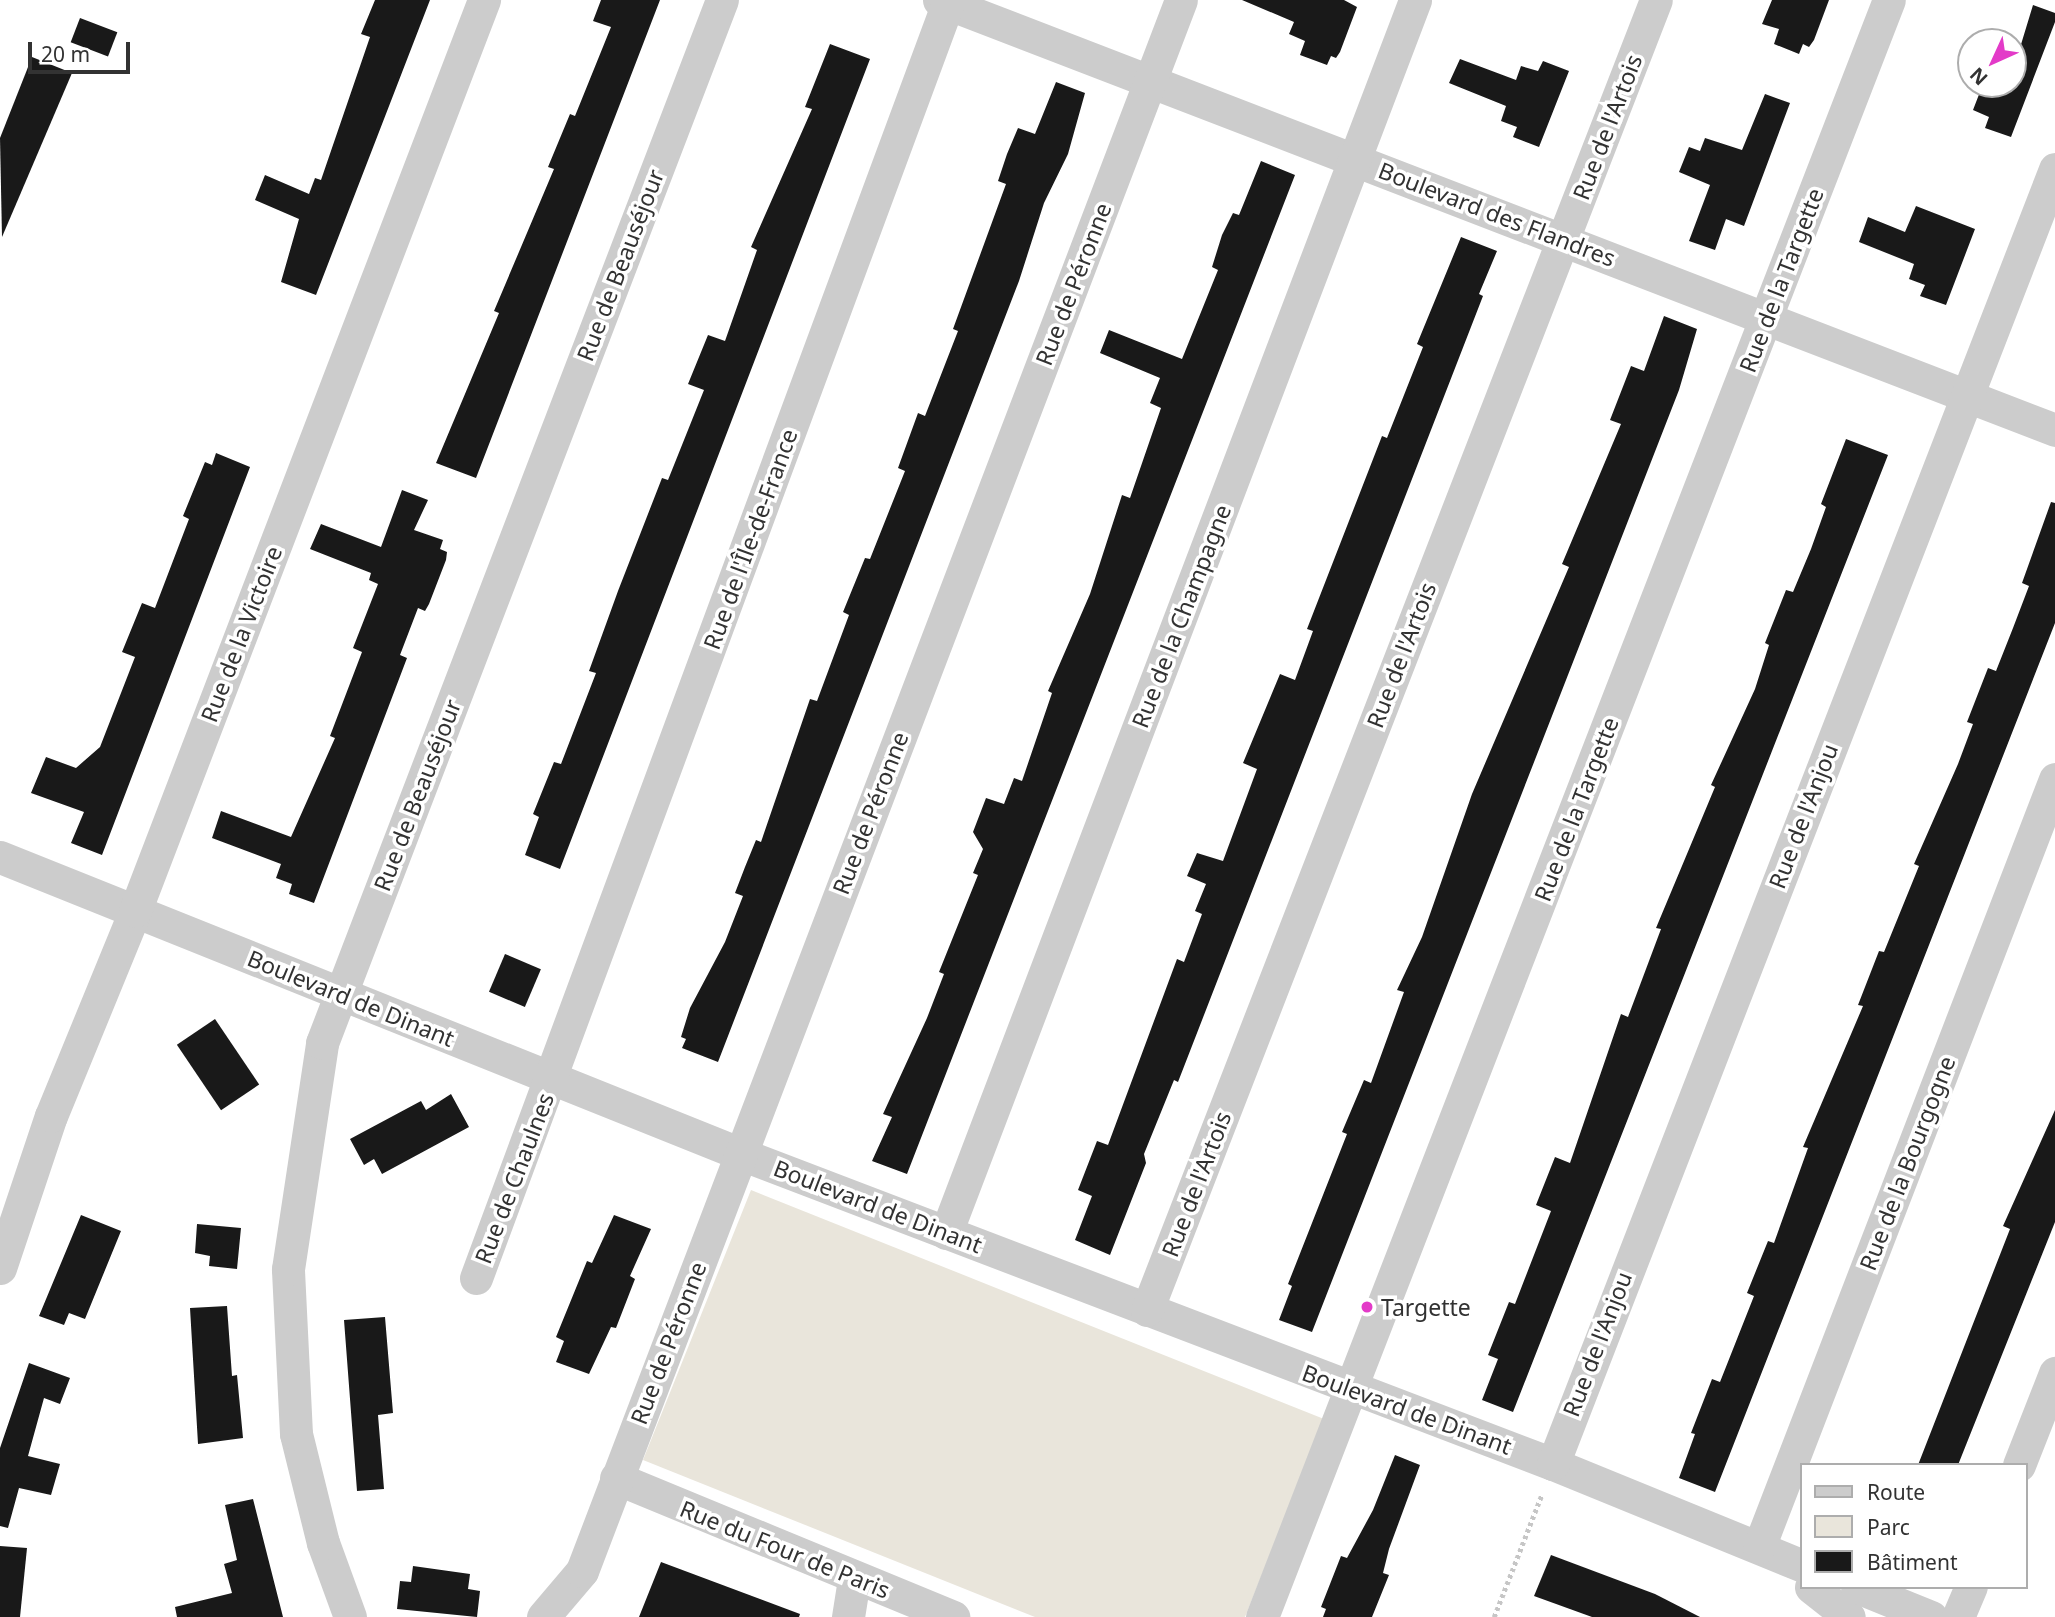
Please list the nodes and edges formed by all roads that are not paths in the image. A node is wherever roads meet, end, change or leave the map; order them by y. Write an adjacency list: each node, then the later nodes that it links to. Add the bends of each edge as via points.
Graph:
1 (484, 0): 17 (street, Rue de la Victoire)
2 (722, 0): 18 (street, Rue de Beauséjour)
3 (1181, 0): 8 (street, Rue de Péronne)
4 (1415, 0): 9 (street, Rue de la Champagne)
5 (1656, 0): 11 (street, Rue de l'Artois)
6 (1889, 0): 12 (street, Rue de la Targette)
7 (945, 1): 8 (street, Boulevard des Flandres); 19 (street, Rue de l'Île-de-France)
8 (1149, 83): 9 (street, Boulevard des Flandres); 20 (street, Rue de Péronne)
9 (1355, 160): 11 (street, Boulevard des Flandres); 21 (street, Rue de la Champagne)
10 (2055, 169): 13 (street, Rue de l'Anjou)
11 (1563, 239): 12 (street, Boulevard des Flandres); 24 (street, Rue de l'Artois)
12 (1767, 315): 13 (street, Boulevard des Flandres); 26 (street, Rue de la Targette)
13 (1967, 395): 14 (street, Boulevard des Flandres); 28 (street, Rue de l'Anjou)
14 (2055, 430)
15 (2055, 779): 30 (street, Rue de la Bourgogne)
16 (0, 857): 17 (street, Boulevard de Dinant)
17 (135, 911): 18 (street, Boulevard de Dinant); 22 (street, Rue de la Victoire, via 51,1116)
18 (341, 994): 19 (street, Boulevard de Dinant); 37 (street, Rue de Beauséjour, via 322,1043 288,1269 296,1434 323,1543)
19 (551, 1078): 20 (street, Boulevard de Dinant); 23 (street, Rue de Chaulnes)
20 (741, 1154): 21 (street, Boulevard de Dinant); 29 (street, Rue de Péronne)
21 (946, 1233): 24 (street, Boulevard de Dinant)
22 (0, 1268)
23 (476, 1278)
24 (1147, 1310): 26 (street, Boulevard de Dinant)
25 (2055, 1373): 27 (street)
26 (1351, 1390): 28 (street, Boulevard de Dinant); 41 (street, Rue de la Targette)
27 (2020, 1463)
28 (1553, 1464): 30 (street, Boulevard de Dinant)
29 (616, 1478): 32 (street, Rue du Four de Paris); 38 (street, Rue de Péronne, via 582,1571)
30 (1759, 1547): 31 (street, Boulevard de Dinant); 33 (street, Boulevard de Dinant)
31 (1800, 1565)
32 (854, 1578): 39 (street); 40 (street, Rue du Four de Paris)
33 (1800, 1579)
34 (1814, 1589): 42 (street)
35 (1862, 1589): 43 (street)
36 (1970, 1589): 44 (street)
37 (350, 1617)
38 (543, 1617)
39 (848, 1617)
40 (954, 1617)
41 (1262, 1617)
42 (1849, 1617)
43 (1931, 1617)
44 (1958, 1617)

